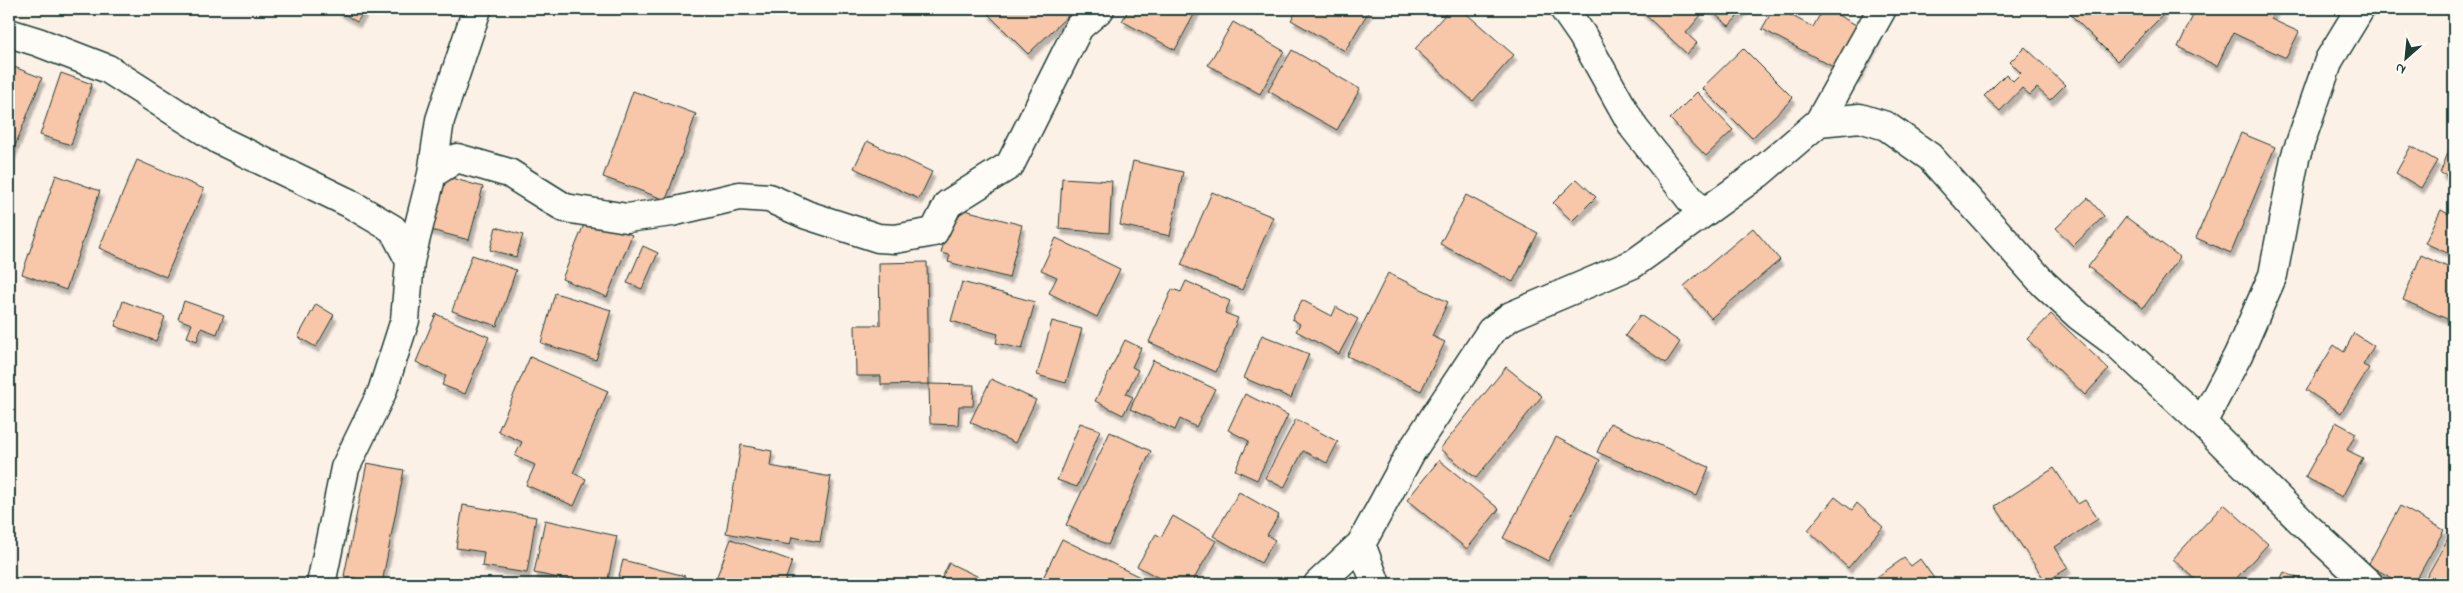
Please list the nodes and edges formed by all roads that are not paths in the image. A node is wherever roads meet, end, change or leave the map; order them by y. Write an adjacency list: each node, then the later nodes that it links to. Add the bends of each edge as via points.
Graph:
1 (477, 9): 8 (street, via 440,120)
2 (1100, 9): 8 (street, via 1079,27 1010,165 948,204 934,232 895,239 878,238 807,216 770,198 739,196 672,212 627,218 566,208 509,174 458,158)
3 (1564, 9): 9 (street, via 1634,128)
4 (1882, 9): 7 (street)
5 (2360, 9): 11 (street, via 2329,60 2295,158 2273,275 2238,355)
6 (9, 33): 10 (street, via 108,70 219,140 349,203 393,229)
7 (1819, 122): 9 (street, via 1758,174); 11 (street, via 1860,118 1877,123 1930,157 2044,284 2118,345)
8 (432, 174): 10 (street)
9 (1702, 214): 12 (street, via 1633,264 1511,316 1491,331 1411,452)
10 (410, 262): 13 (street, via 405,320 382,392 344,468)
11 (2202, 422): 16 (street)
12 (1361, 544): 14 (street); 15 (street)
13 (322, 584)
14 (1318, 584)
15 (1376, 584)
16 (2369, 584)

